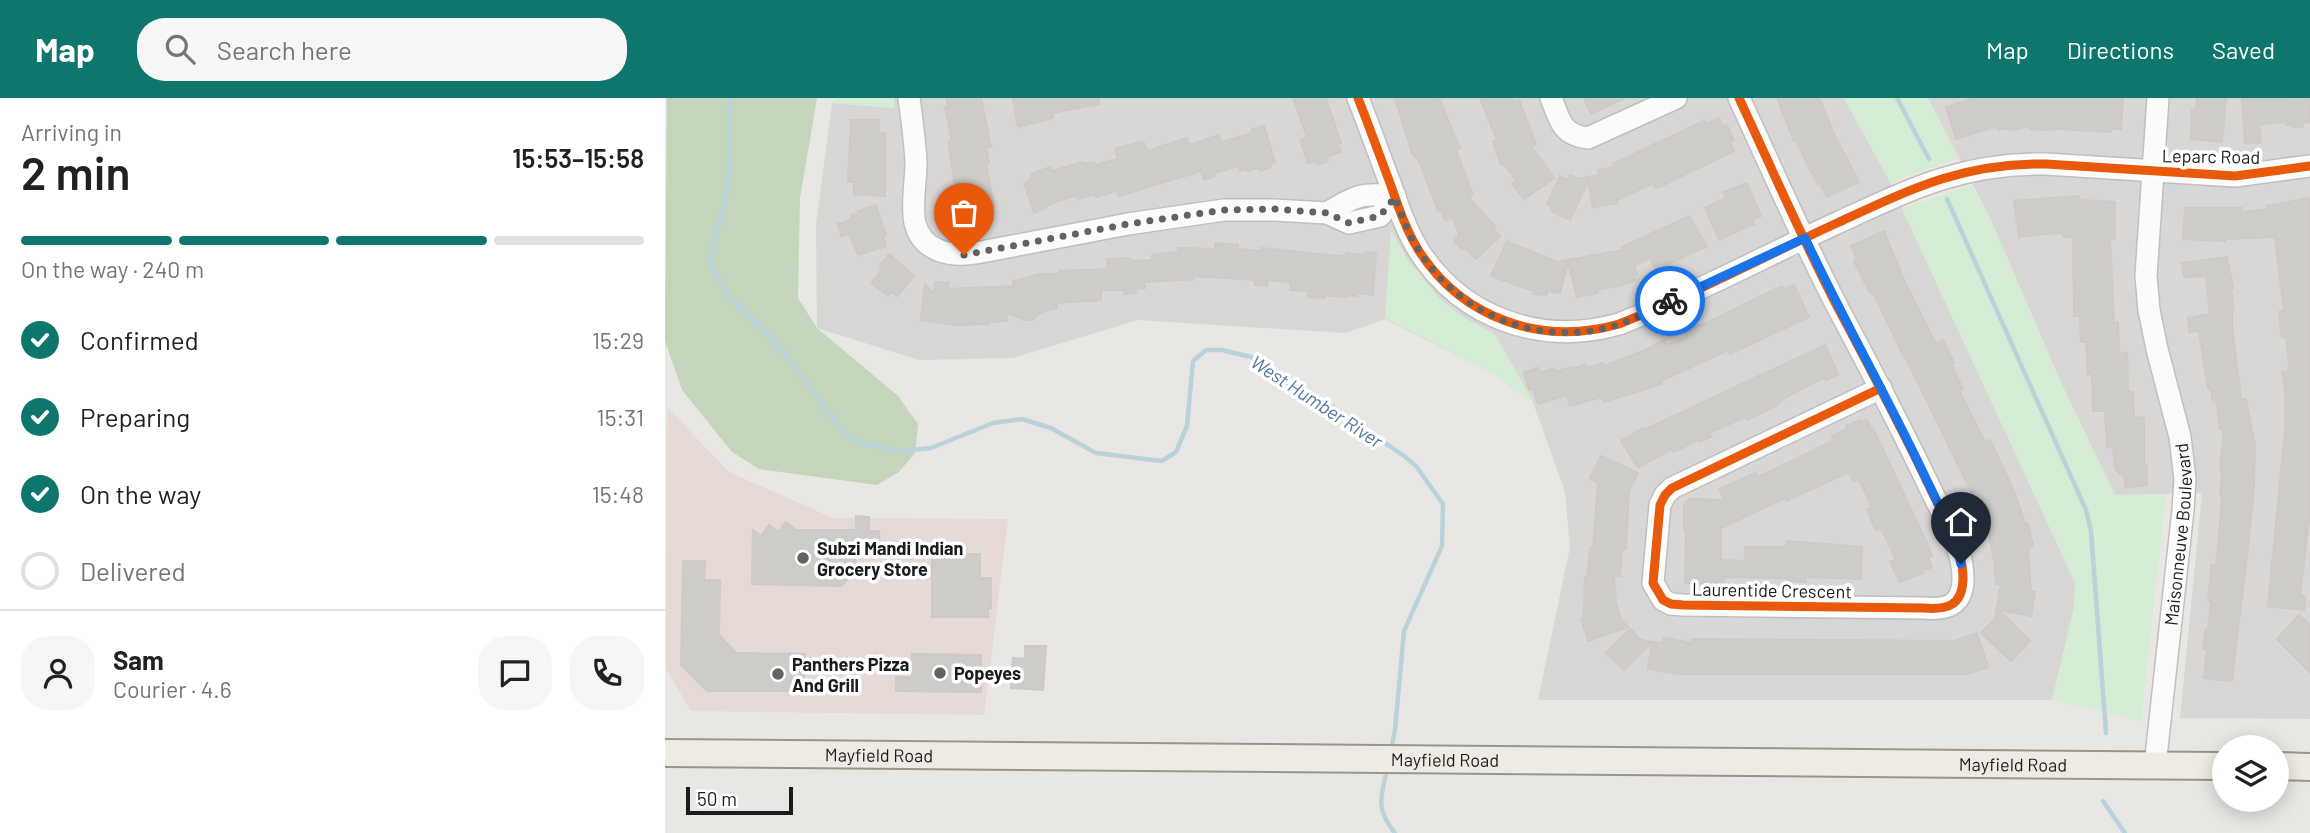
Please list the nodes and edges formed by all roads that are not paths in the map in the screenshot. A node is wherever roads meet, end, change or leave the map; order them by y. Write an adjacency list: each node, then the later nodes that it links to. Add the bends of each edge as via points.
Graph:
1 (909, 98): 9 (street, via 916,159 915,224 926,243 942,253 964,255 1224,210 1327,213 1370,193)
2 (1358, 98): 9 (street, Leparc Road)
3 (1551, 98): 4 (street, via 1564,129 1572,136 1588,138)
4 (1676, 98)
5 (1739, 98): 10 (street, Laurentide Crescent)
6 (2158, 98): 8 (street, Maisonneuve Boulevard)
7 (2310, 166): 8 (street, Leparc Road, via 2235,176)
8 (2152, 171): 10 (street, Leparc Road, via 2024,163 1959,173 1921,185); 13 (street, Maisonneuve Boulevard, via 2146,276 2149,310 2181,437 2185,479)
9 (1395, 197): 10 (street, Leparc Road, via 1419,251 1446,285 1490,316 1546,331 1582,332 1619,324)
10 (1805, 238): 11 (street, Laurentide Crescent)
11 (1881, 388): 11 (street, Laurentide Crescent, via 1672,488 1660,505 1653,583 1663,600 1683,605 1938,610 1957,600 1963,580 1957,549)
12 (665, 753): 13 (main road, Mayfield Road)
13 (2155, 766): 14 (main road, Mayfield Road)
14 (2212, 766)
15 (2289, 766): 16 (main road)
16 (2310, 767)

